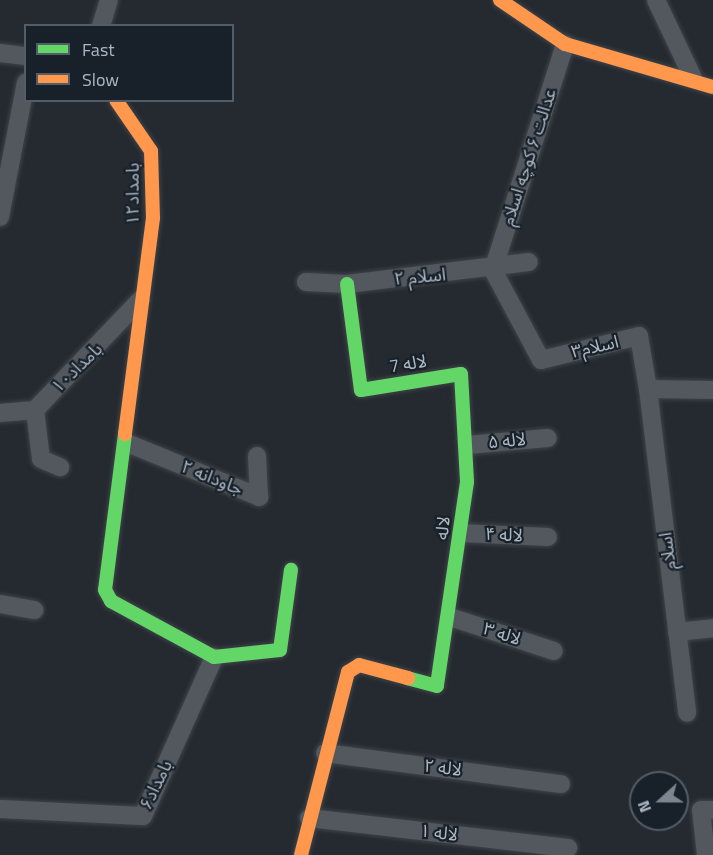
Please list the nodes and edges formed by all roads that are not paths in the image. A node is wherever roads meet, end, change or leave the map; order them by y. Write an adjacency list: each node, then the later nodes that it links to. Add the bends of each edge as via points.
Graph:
1 (109, 0): 4 (street)
2 (500, 0): 5 (street)
3 (656, 0): 8 (street)
4 (102, 24)
5 (565, 44): 8 (street); 14 (street, عدالت ۶ کوچه اسلام)
6 (0, 53): 7 (street)
7 (24, 56)
8 (693, 78): 9 (street)
9 (713, 87)
10 (24, 92): 12 (street)
11 (117, 102): 17 (street, بامداد۱۲, via 151,151 153,218)
12 (0, 217)
13 (529, 262): 14 (street, اسلام ۲)
14 (493, 270): 16 (street, اسلام ۲); 19 (street, اسلام۳, via 541,360 639,336)
15 (306, 282): 16 (street, اسلام ۲)
16 (347, 284): 18 (street, لاله 7, via 360,390)
17 (141, 299): 21 (street, بامداد۱۰); 24 (street, بامداد۱۲)
18 (461, 374): 25 (street, لاله)
19 (648, 389): 20 (street); 35 (street, اسلام)
20 (713, 390)
21 (35, 410): 22 (street); 27 (street, via 41,459)
22 (0, 413)
23 (548, 438): 25 (street, لاله ۵)
24 (127, 443): 26 (street, جاودانه ۲, via 259,497); 37 (street, بامداد۱۲, via 105,590 111,601)
25 (467, 444): 28 (street, لاله)
26 (257, 456)
27 (60, 467)
28 (461, 533): 29 (street, لاله ۴); 33 (street, لاله)
29 (548, 537)
30 (291, 570): 37 (street, via 280,650)
31 (0, 604): 32 (street)
32 (34, 610)
33 (450, 617): 36 (street, لاله ۳); 39 (street, لاله, via 437,686 360,665 348,672)
34 (713, 628): 35 (street)
35 (677, 632): 38 (street, اسلام)
36 (554, 651)
37 (214, 657): 41 (street, بامداد۶, via 143,816)
38 (687, 713)
39 (325, 753): 40 (street, لاله ۲); 43 (street)
40 (561, 784)
41 (0, 809)
42 (707, 810): 46 (street)
43 (309, 818): 44 (street, لاله ۱); 45 (street)
44 (568, 848)
45 (300, 855)
46 (706, 855)

